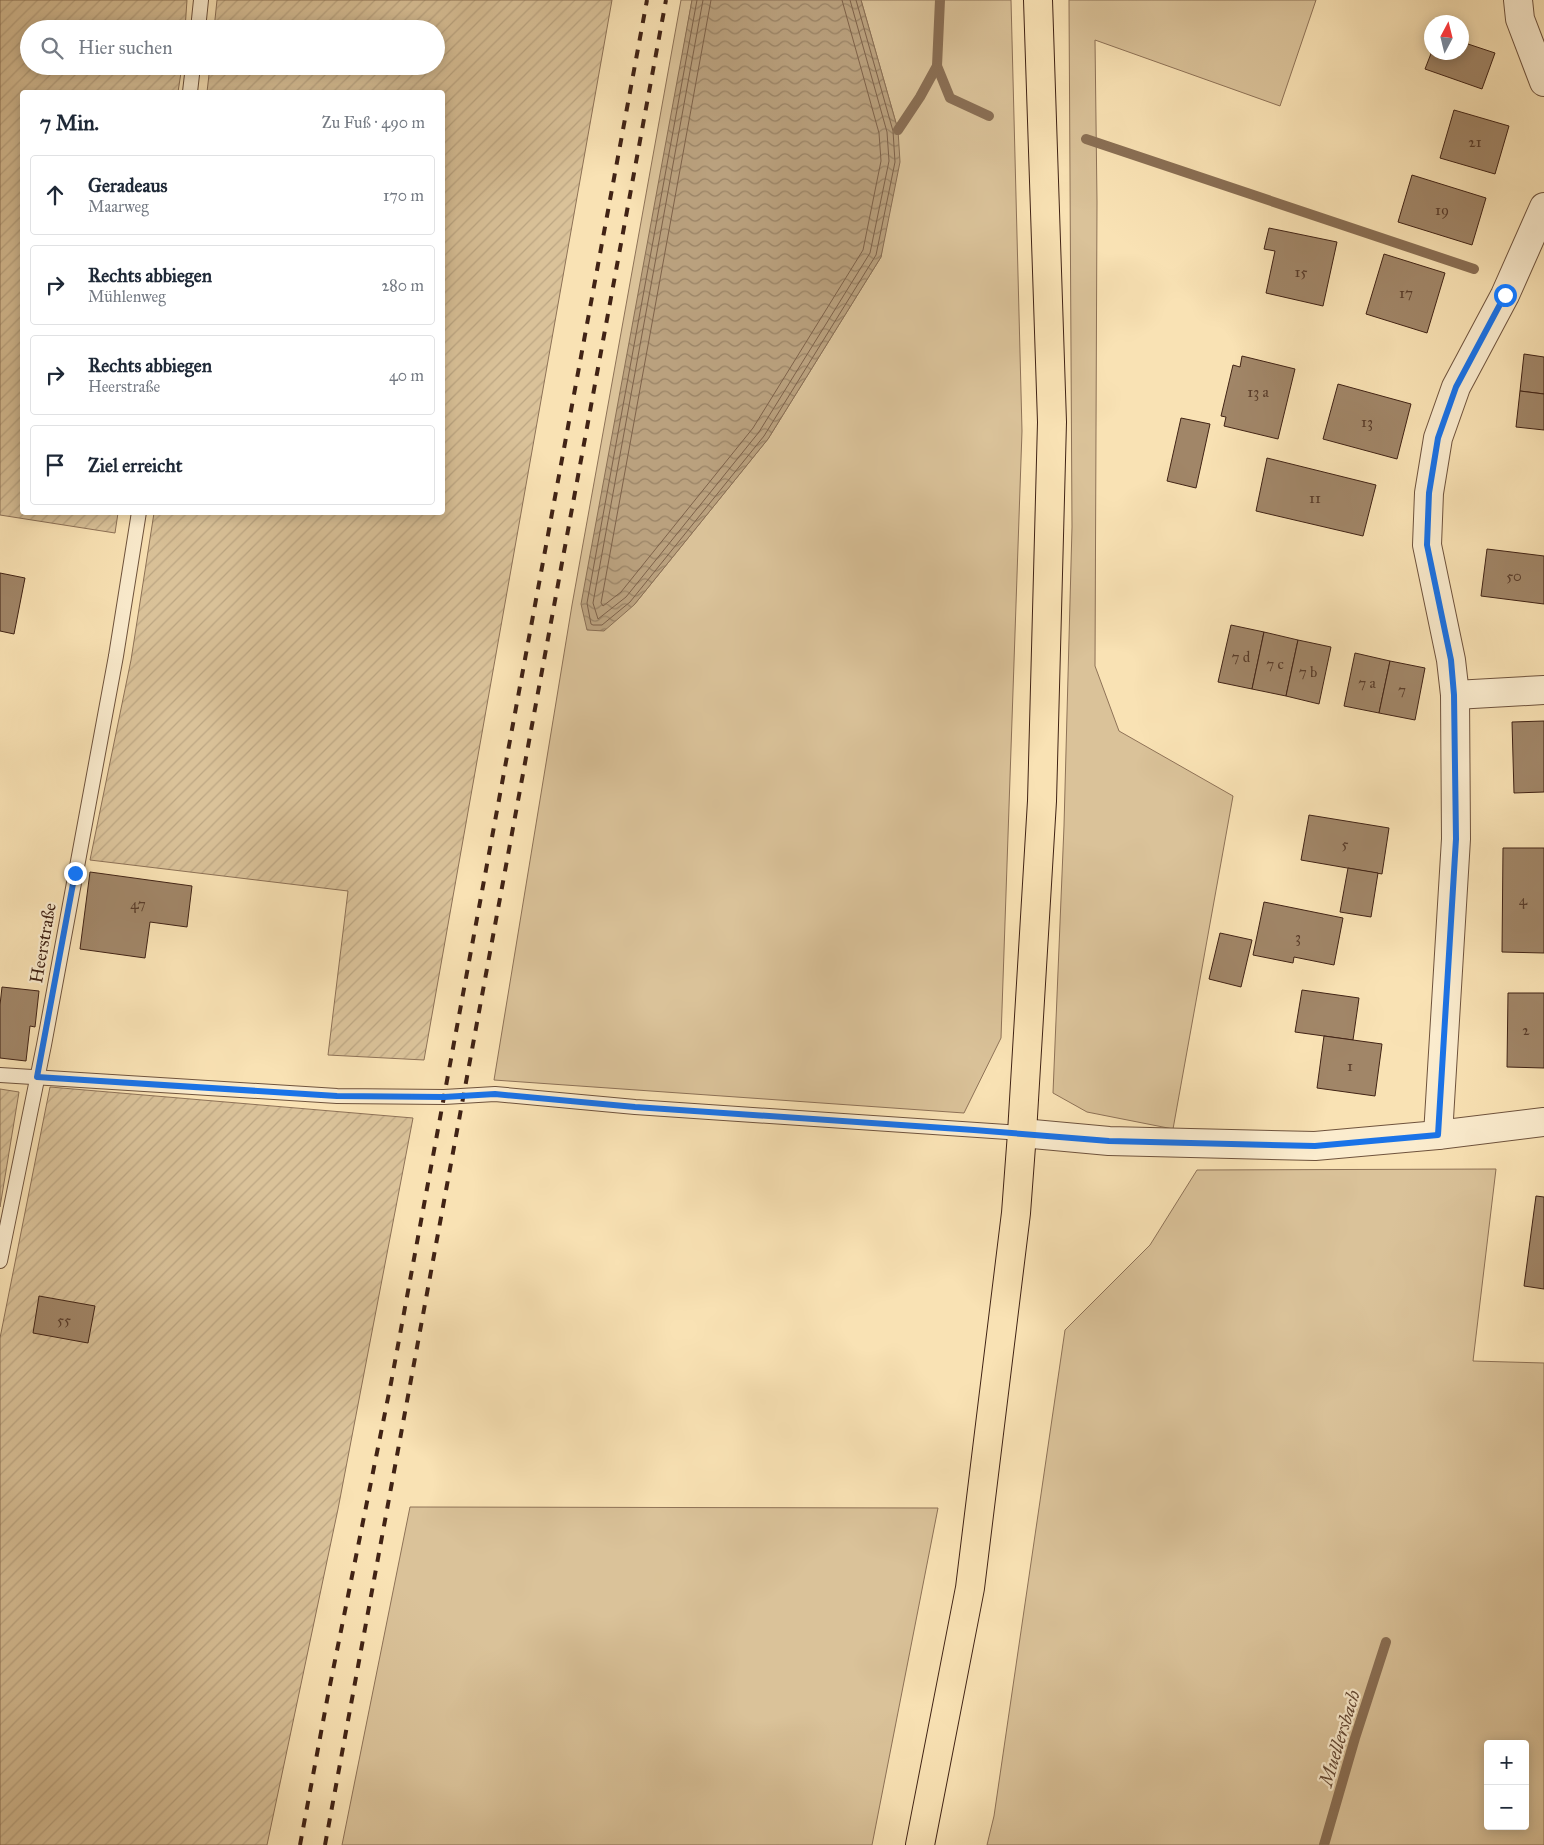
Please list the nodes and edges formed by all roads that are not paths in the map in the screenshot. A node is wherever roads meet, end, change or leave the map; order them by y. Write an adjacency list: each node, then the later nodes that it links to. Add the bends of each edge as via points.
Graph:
1 (201, 0): 4 (lane)
2 (1038, 0): 15 (main road, via 1052,422 1042,801)
3 (1518, 0): 6 (street, via 1520,19)
4 (199, 20)
5 (192, 75): 7 (lane)
6 (1544, 82)
7 (190, 90)
8 (1544, 207): 11 (street, via 1505,295 1456,387 1438,438 1429,493 1427,545 1451,660)
9 (139, 515): 13 (lane, Heerstraße, via 116,656)
10 (1544, 690): 11 (street)
11 (1454, 695): 16 (street, via 1456,839)
12 (0, 1075): 13 (lane)
13 (37, 1077): 15 (lane, via 337,1096 495,1094 635,1107); 17 (lane, Heerstraße)
14 (1544, 1122): 16 (street)
15 (1022, 1133): 16 (street, via 1109,1141 1315,1146); 18 (main road, via 1016,1213 970,1588)
16 (1438, 1135)
17 (0, 1261)
18 (920, 1845)

